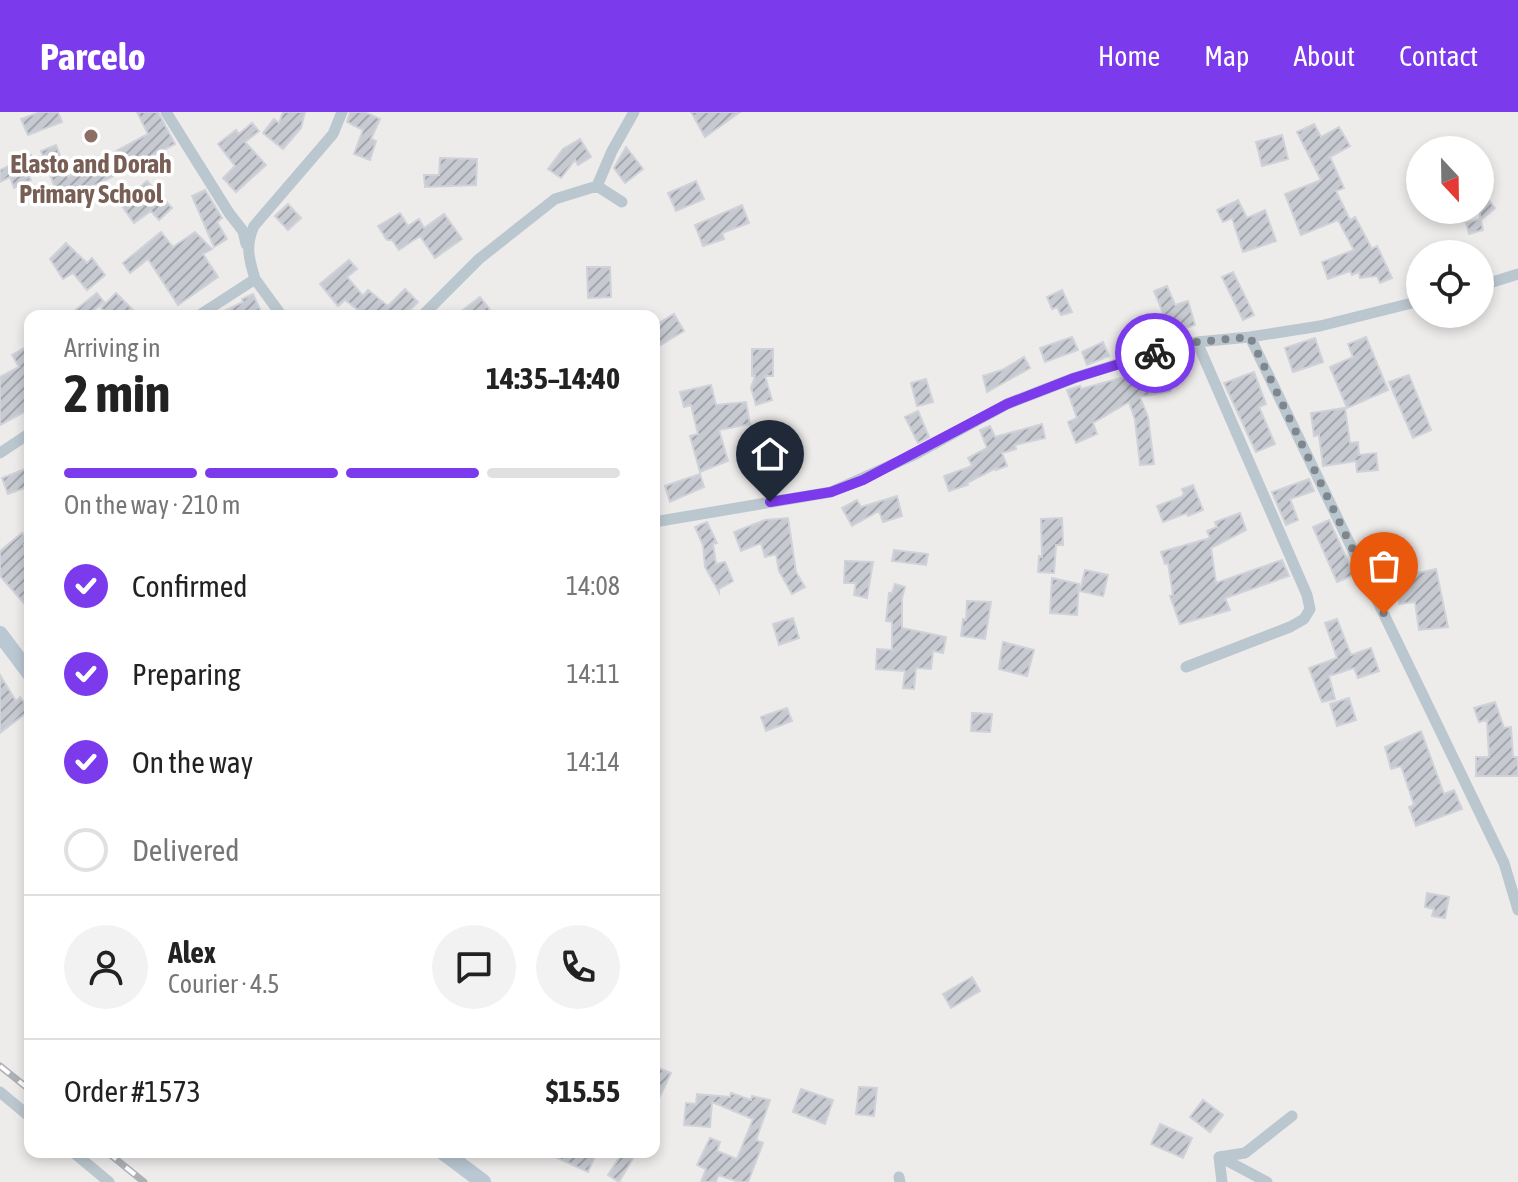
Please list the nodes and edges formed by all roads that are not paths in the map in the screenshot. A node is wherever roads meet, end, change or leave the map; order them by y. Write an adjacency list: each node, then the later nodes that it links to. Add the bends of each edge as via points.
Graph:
1 (166, 112): 6 (street, via 243,231)
2 (342, 112): 6 (street, via 333,134 254,226)
3 (634, 112): 4 (street)
4 (597, 186): 5 (street); 13 (street, via 555,199 479,259)
5 (622, 202)
6 (248, 253): 8 (street)
7 (1518, 274): 9 (street)
8 (255, 279): 11 (street); 12 (street)
9 (1494, 282)
10 (1406, 304): 14 (street)
11 (207, 310)
12 (278, 310)
13 (428, 310)
14 (1250, 337): 15 (street); 22 (street, via 1504,863)
15 (1197, 342): 18 (street, via 1007,404 916,454 831,492); 21 (street, via 1310,609 1290,627)
16 (24, 437): 17 (street)
17 (0, 453)
18 (660, 521)
19 (0, 634): 20 (main road)
20 (24, 666)
21 (1186, 667)
22 (1518, 910)
23 (0, 1092): 24 (street)
24 (24, 1112)
25 (1292, 1116): 26 (street, via 1245,1153)
26 (1219, 1157): 31 (street); 32 (street)
27 (80, 1158): 29 (street)
28 (451, 1158): 30 (main road)
29 (109, 1182)
30 (483, 1182)
31 (1222, 1182)
32 (1267, 1182)

